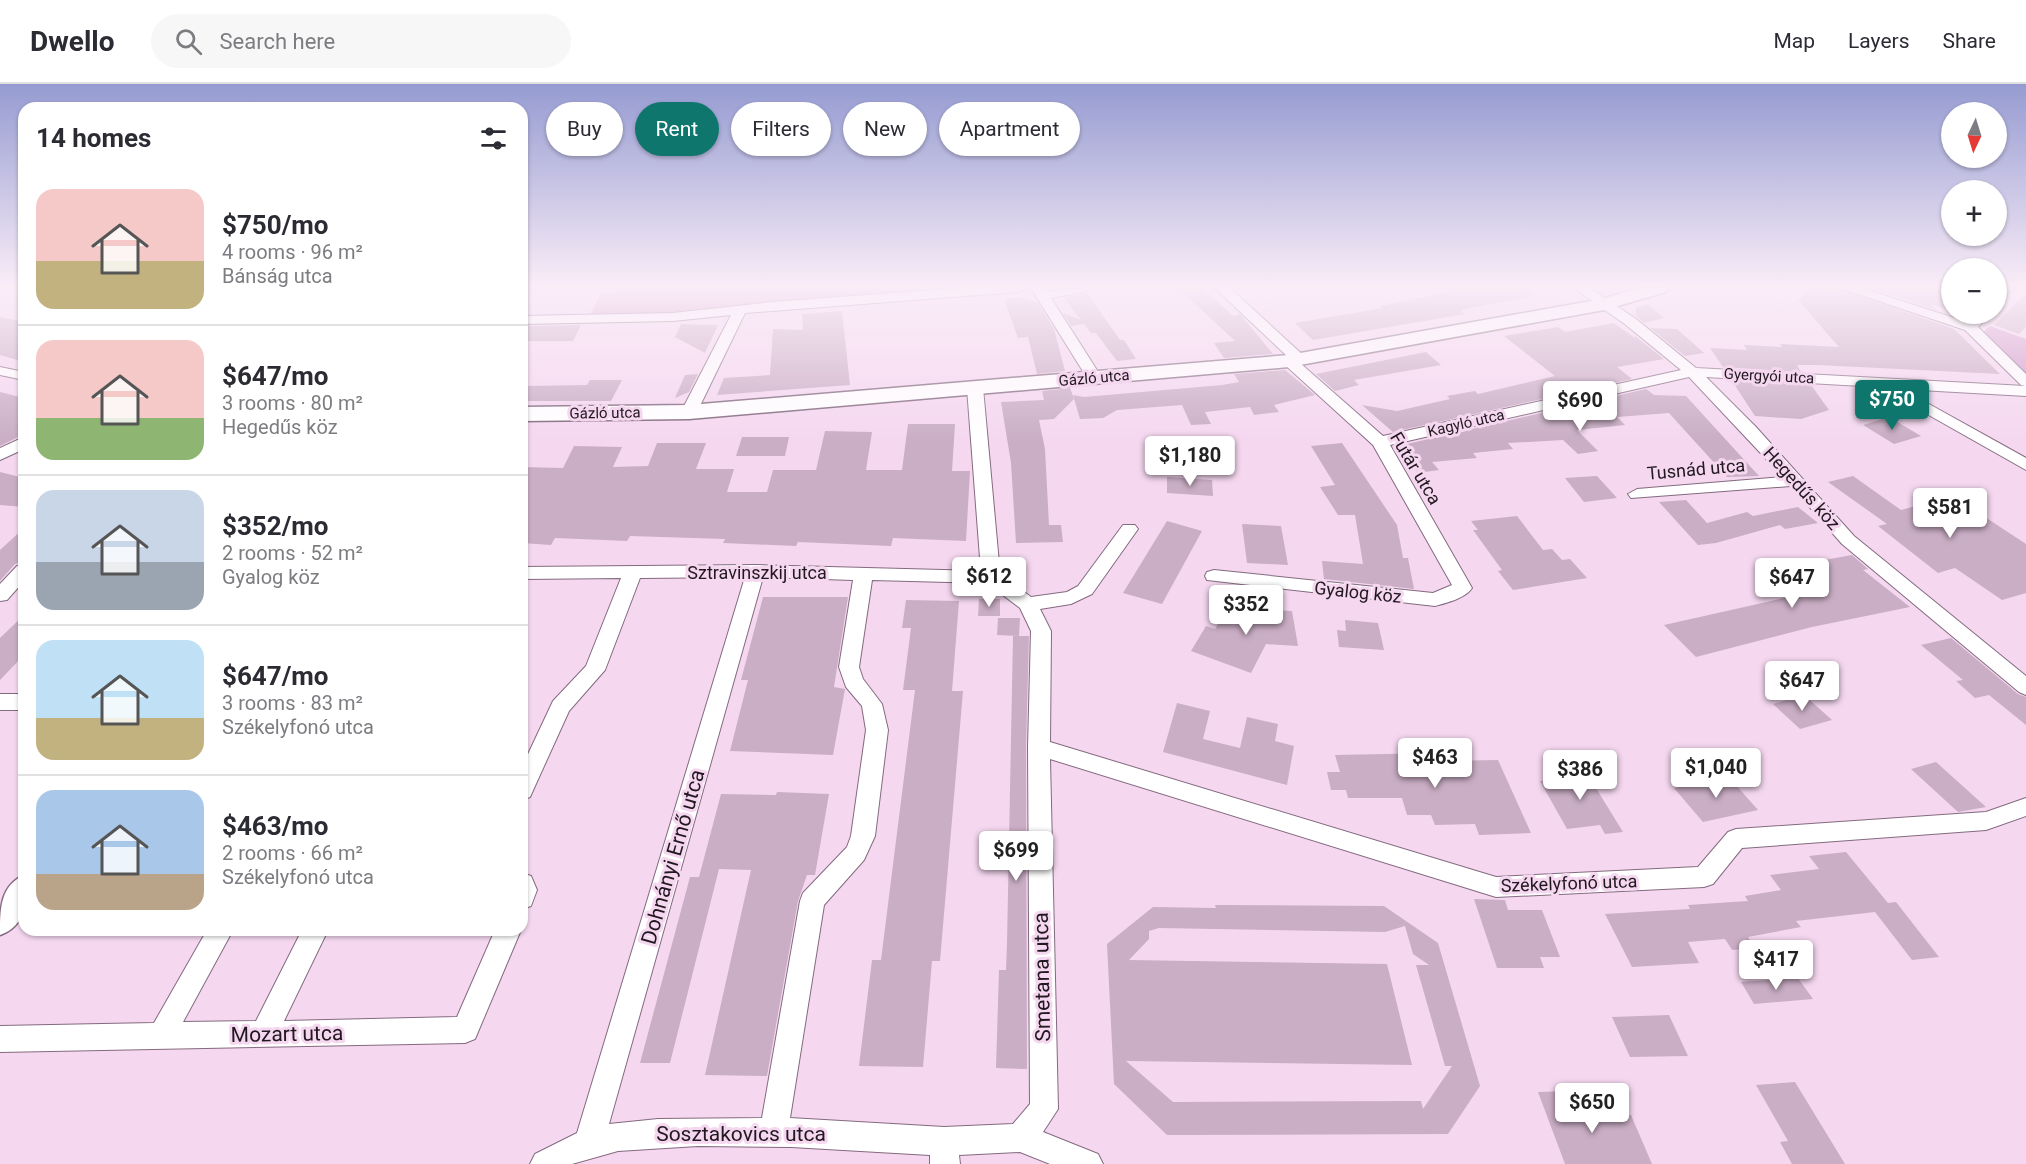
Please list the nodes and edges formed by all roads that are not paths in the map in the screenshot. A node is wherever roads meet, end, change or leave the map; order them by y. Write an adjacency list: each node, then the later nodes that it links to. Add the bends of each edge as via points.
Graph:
1 (726, 338): 16 (street)
2 (1070, 338): 11 (street)
3 (1272, 338): 7 (street, Futár utca)
4 (1414, 338): 7 (street, Gázló utca)
5 (1651, 338): 9 (street, Hegedűs köz)
6 (1982, 338): 13 (street)
7 (1294, 360): 11 (street, Gázló utca); 18 (street, Futár utca)
8 (0, 371): 10 (street)
9 (1692, 372): 12 (street, Gyergyói utca); 18 (street, Kagyló utca); 22 (street, Hegedűs köz)
10 (18, 375)
11 (1094, 378): 14 (street, Gázló utca)
12 (1881, 382): 15 (street, Gyergyói utca); 21 (street)
13 (2026, 382)
14 (975, 388): 16 (street, Gázló utca); 31 (street)
15 (2026, 391)
16 (689, 411): 17 (street, Gázló utca)
17 (528, 414)
18 (1380, 442): 32 (street, Futár utca)
19 (18, 445): 20 (street)
20 (0, 455)
21 (2026, 465)
22 (1795, 481): 23 (street, Tusnád utca); 35 (street, Hegedűs köz, via 1848,540)
23 (1637, 494)
24 (1129, 529): 34 (street, via 1084,590 1071,598)
25 (633, 571): 26 (street, Sztravinszkij utca); 28 (street, Sztravinszkij utca); 39 (street, via 595,670 560,707)
26 (756, 571): 27 (street, Sztravinszkij utca); 51 (street, Dohnányi Ernő utca)
27 (864, 572): 31 (street, Sztravinszkij utca); 49 (street, via 849,667 853,682 872,704 877,730 863,836 856,853 812,901)
28 (528, 573)
29 (18, 576): 33 (street)
30 (1214, 576): 32 (street, Gyalog köz, via 1435,600)
31 (991, 577): 34 (street, Smetana utca)
32 (1463, 588)
33 (0, 595)
34 (1028, 604): 38 (street, Smetana utca, via 1041,631)
35 (2026, 687)
36 (0, 702): 37 (street)
37 (18, 702)
38 (1039, 747): 40 (street, Székelyfonó utca, via 1496,887 1704,877 1736,839 1986,821); 50 (street, Smetana utca, via 1044,1109)
39 (528, 778)
40 (2026, 807)
41 (18, 898): 42 (street)
42 (0, 920)
43 (217, 936): 47 (street)
44 (312, 936): 46 (street)
45 (505, 936): 46 (street, Mozart utca, via 465,1030)
46 (264, 1035): 47 (street, Mozart utca)
47 (161, 1037): 48 (street, Mozart utca)
48 (0, 1039)
49 (774, 1130): 51 (street, Sosztakovics utca, via 626,1135); 52 (street, Sosztakovics utca)
50 (1020, 1138): 52 (street); 54 (street)
51 (589, 1142): 53 (street, Sosztakovics utca)
52 (945, 1152)
53 (545, 1164)
54 (1088, 1164)

